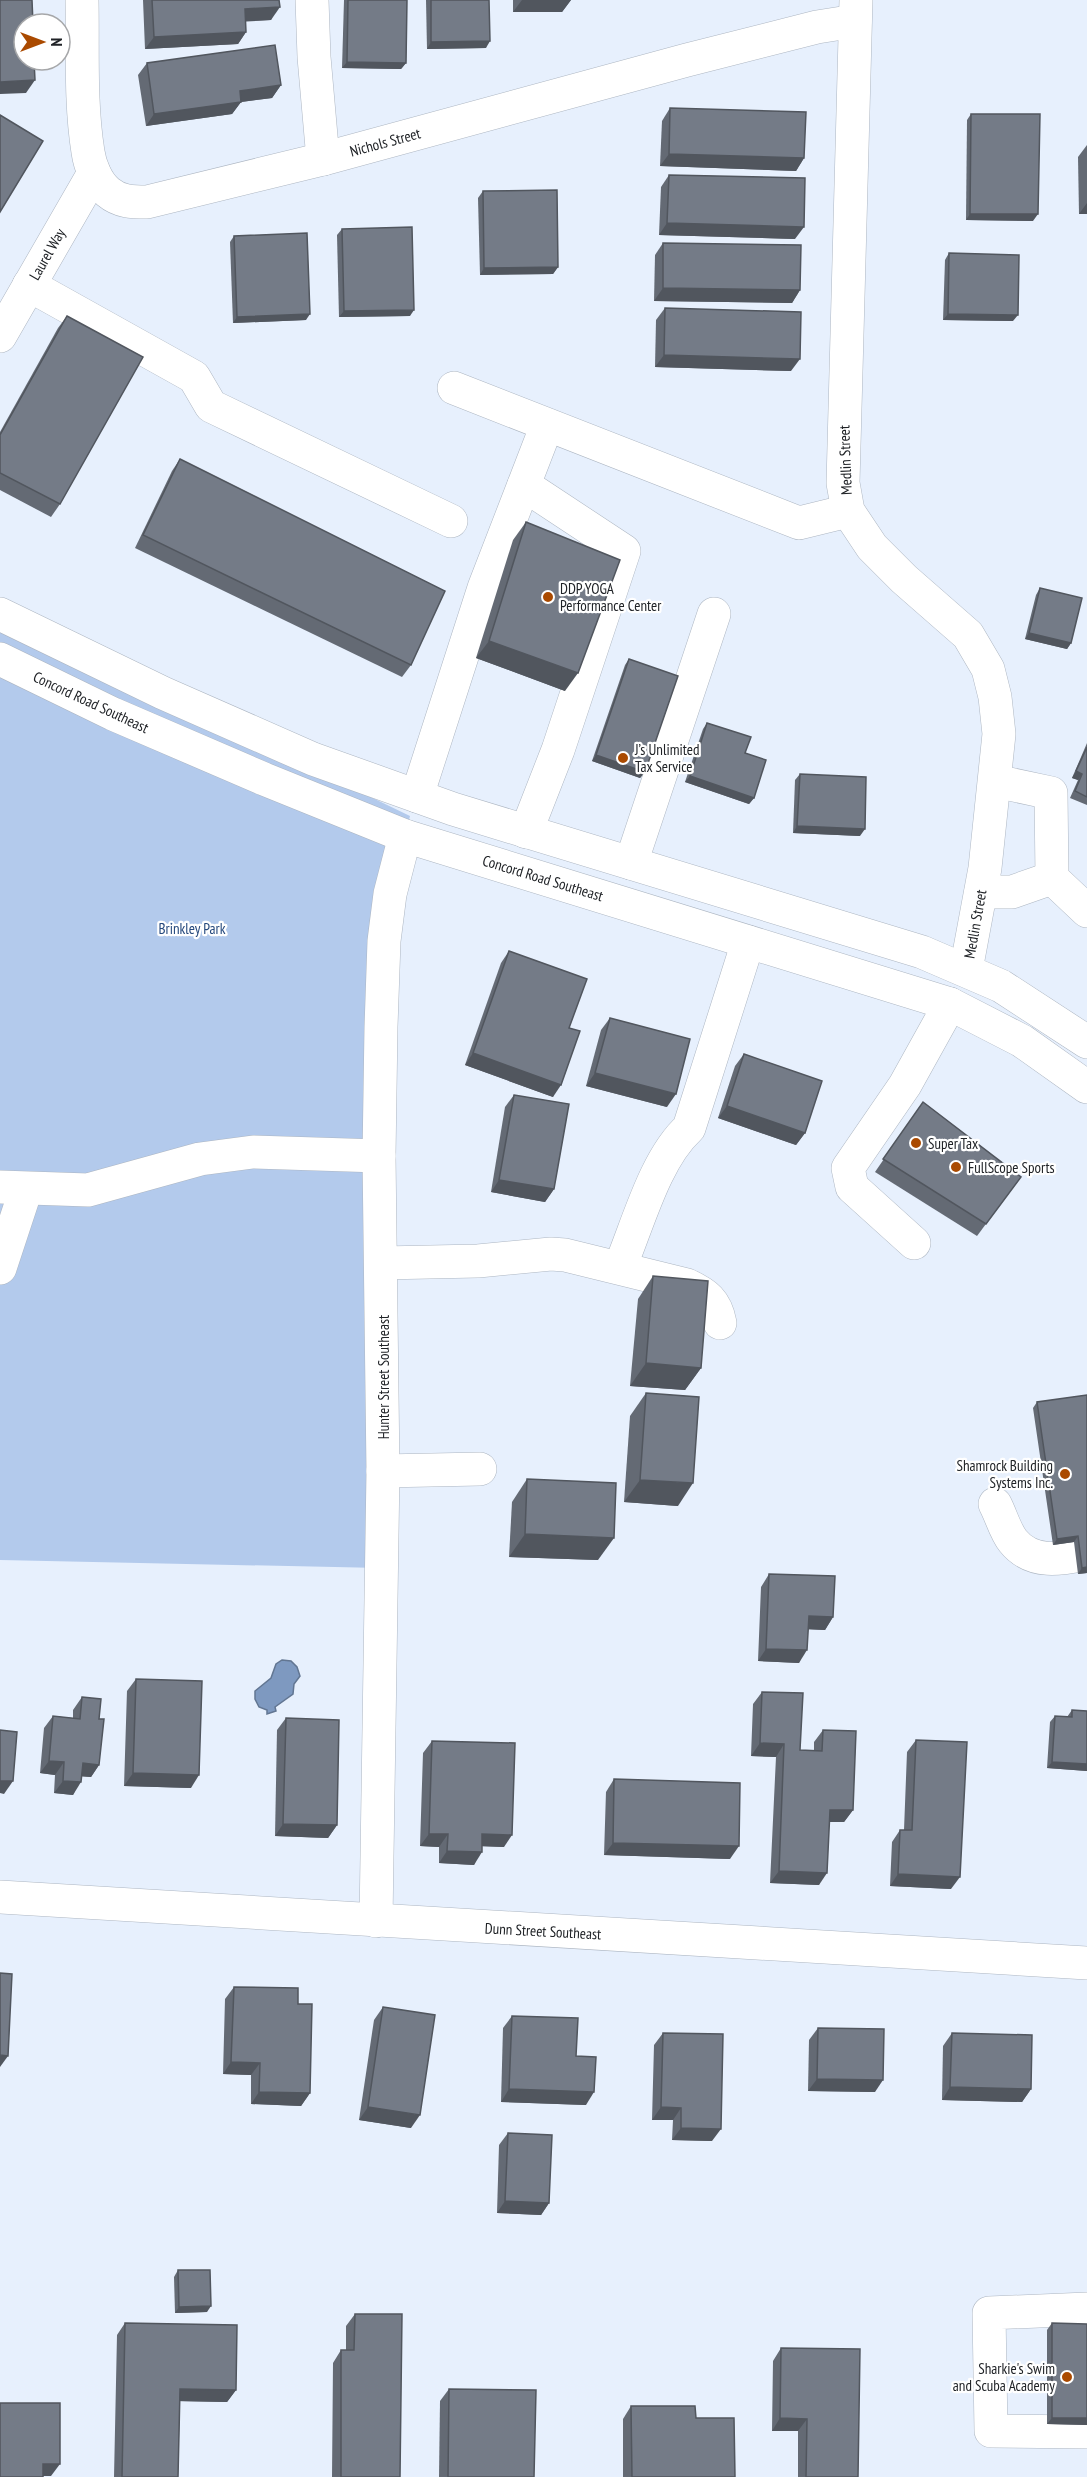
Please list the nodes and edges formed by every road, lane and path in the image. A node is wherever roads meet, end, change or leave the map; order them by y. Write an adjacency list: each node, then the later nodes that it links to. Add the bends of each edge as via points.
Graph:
1 (82, 0): 5 (street, Nichols Street, via 85,112 88,153)
2 (312, 0): 4 (street)
3 (856, 11): 4 (street, Nichols Street, via 818,27); 11 (street, Medlin Street, via 843,430 843,483)
4 (324, 159): 5 (street, Nichols Street, via 147,202 123,201 107,192)
5 (94, 173): 6 (street, Laurel Way)
6 (29, 285): 7 (street, Laurel Way); 12 (street, via 194,377 211,406)
7 (0, 336)
8 (454, 388): 9 (street)
9 (547, 424): 10 (street); 11 (street, via 799,523)
10 (524, 485): 17 (street, via 484,588); 18 (street, via 624,551 558,750)
11 (848, 511): 16 (street, Medlin Street, via 872,547 968,635 987,669 999,734)
12 (451, 521)
13 (0, 614): 17 (street, via 163,693 313,759)
14 (714, 614): 20 (street)
15 (0, 659): 19 (street, Concord Road Southeast, via 113,714)
16 (995, 781): 21 (street, via 1052,793); 22 (street, Medlin Street)
17 (417, 796): 18 (street)
18 (526, 831): 20 (street)
19 (405, 836): 24 (street, Concord Road Southeast); 29 (street, Hunter Street Southeast, via 390,894 384,941)
20 (631, 863): 25 (street, via 922,952)
21 (1052, 878): 22 (street, via 1012,892); 23 (street)
22 (981, 892): 25 (street, Medlin Street)
23 (1087, 910)
24 (748, 942): 26 (street, Concord Road Southeast); 33 (street, via 689,1128 661,1166)
25 (966, 970): 27 (street, via 1001,986)
26 (950, 1004): 28 (street, Concord Road Southeast, via 1023,1041); 31 (street, via 906,1084 848,1168 852,1187)
27 (1087, 1042)
28 (1087, 1087)
29 (379, 1156): 30 (street, via 253,1152 200,1159 88,1190); 32 (street, Hunter Street Southeast)
30 (13, 1188): 34 (street)
31 (914, 1243)
32 (382, 1263): 33 (street, via 478,1261 551,1254); 37 (street, Hunter Street Southeast)
33 (620, 1267): 35 (street, via 704,1293 714,1302)
34 (0, 1268)
35 (720, 1323)
36 (480, 1469): 37 (street)
37 (383, 1471): 41 (street, Hunter Street Southeast)
38 (995, 1504): 39 (street, via 1013,1542 1032,1556 1057,1559)
39 (1087, 1554)
40 (0, 1897): 41 (street, Dunn Street Southeast)
41 (376, 1921): 42 (street, Dunn Street Southeast)
42 (1087, 1963)
43 (1087, 2309): 44 (street, via 989,2313 990,2431)
44 (1087, 2432)

